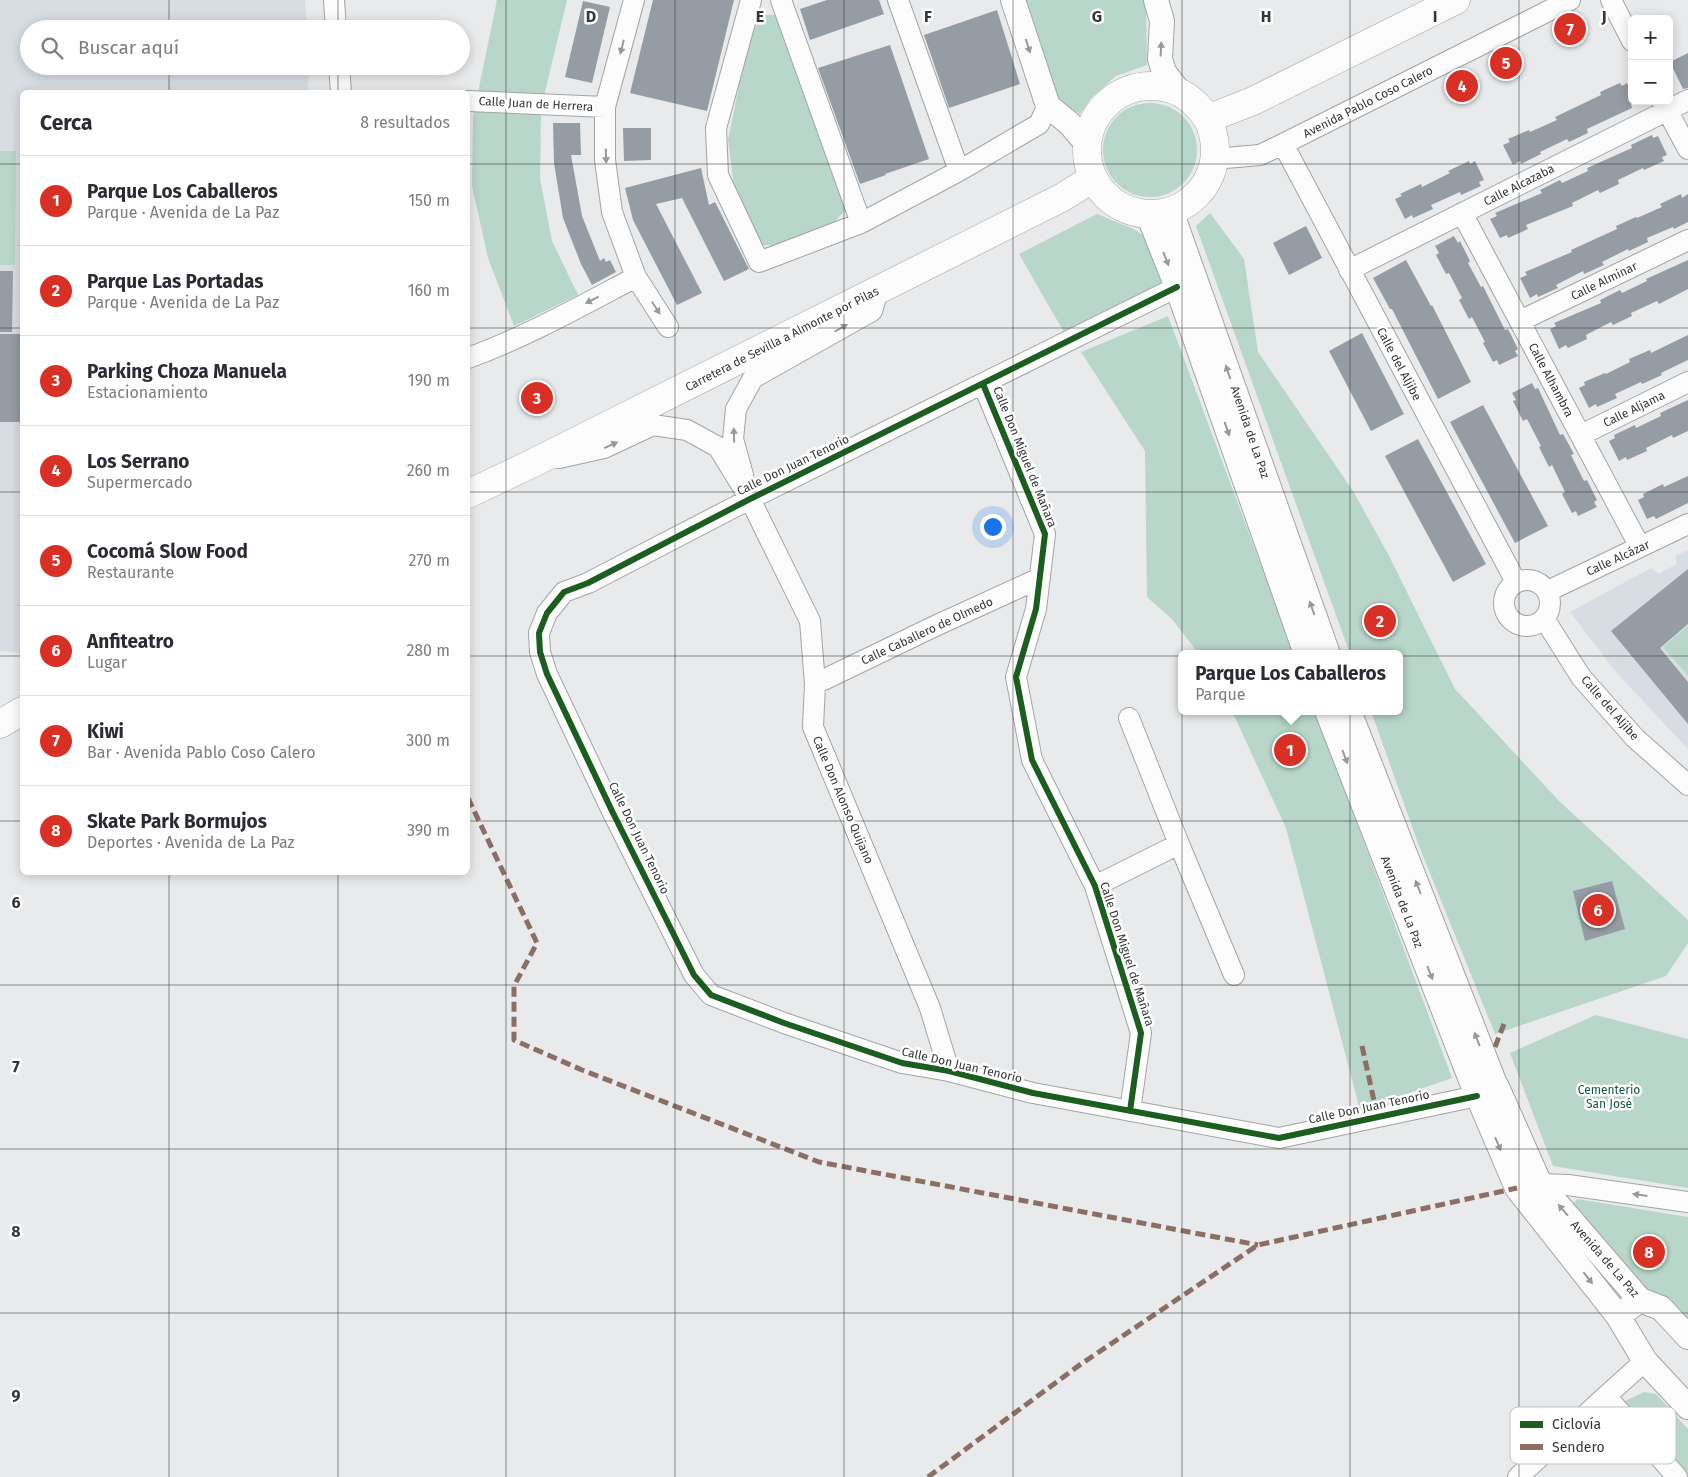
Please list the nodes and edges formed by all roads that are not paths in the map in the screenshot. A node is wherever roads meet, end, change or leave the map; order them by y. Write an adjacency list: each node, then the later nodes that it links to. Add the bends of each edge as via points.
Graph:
1 (334, 0): 11 (street)
2 (634, 0): 20 (street, one-way to 20)
3 (751, 0): 30 (street, via 716,128 718,175 760,262)
4 (781, 0): 30 (street)
5 (898, 0): 26 (street)
6 (1013, 0): 18 (street, one-way to 18)
7 (1456, 0): 21 (main road, via 1253,101)
8 (1570, 0): 23 (street, Avenida Pablo Coso Calero)
9 (1611, 0): 12 (street)
10 (1162, 2): 15 (street, one-way to 10, via 1164,72 1160,59)
11 (335, 20)
12 (1628, 33)
13 (340, 75): 14 (street)
14 (341, 90)
15 (1180, 93): 21 (main road, via 1196,104); 22 (main road, via 1160,86 1139,87 1119,94 1095,118)
16 (1688, 100): 19 (street, Calle Alcazaba)
17 (470, 101): 20 (street, Calle Juan de Herrera)
18 (1048, 106): 22 (street, via 1070,124); 26 (street, via 1039,124)
19 (1665, 106): 24 (street); 29 (street, Calle Alcazaba)
20 (605, 108): 33 (street, one-way to 33, via 605,160 612,212)
21 (1207, 120): 25 (main road, via 1214,138)
22 (1086, 144): 27 (main road)
23 (1283, 144): 25 (street, Avenida Pablo Coso Calero, via 1260,155); 32 (street, Calle del Aljibe)
24 (1688, 149)
25 (1214, 159): 28 (main road, via 1210,176 1200,191 1187,203)
26 (960, 171): 30 (street)
27 (1092, 178): 28 (main road, via 1115,204 1131,211); 35 (main road, Carretera de Sevilla a Almonte por Pilas, via 1063,197)
28 (1160, 212): 34 (street, Avenida de La Paz, one-way to 34); 54 (street, Avenida de La Paz, one-way to 28)
29 (1462, 213): 32 (street, Calle Alcazaba); 36 (street, Calle Alhambra)
30 (861, 223)
31 (1688, 240): 36 (street, Calle Alminar)
32 (1350, 270): 48 (street, Calle del Aljibe)
33 (636, 277): 37 (street, one-way to 37); 38 (street, one-way to 38)
34 (1177, 287): 40 (street, Calle Don Juan Tenorio); 53 (street, Avenida de La Paz, one-way to 53)
35 (878, 290): 42 (main road, Carretera de Sevilla a Almonte por Pilas); 44 (street, one-way to 35, via 733,440 736,409 753,378 872,311)
36 (1520, 321): 41 (street, Calle Alhambra)
37 (668, 327)
38 (470, 357)
39 (1688, 382): 41 (street, Calle Aljama)
40 (983, 384): 44 (street, Calle Don Juan Tenorio); 47 (street, Calle Don Miguel de Mañara, via 1045,534)
41 (1581, 435): 46 (street, Calle Alhambra)
42 (530, 465): 43 (main road, Carretera de Sevilla a Almonte por Pilas); 44 (street, one-way to 44, via 604,448 653,426 687,430 718,447)
43 (470, 493)
44 (750, 499): 55 (street, Calle Don Alonso Quijano, via 810,621); 67 (street, Calle Don Juan Tenorio, via 588,583 564,592 547,613 539,633 540,652 547,674 694,974 711,995 902,1063)
45 (1688, 524): 46 (street, Calle Alcázar)
46 (1640, 547): 49 (street, Calle Alcázar)
47 (1040, 578): 50 (street, Calle Caballero de Olmedo); 51 (street, Calle Don Miguel de Mañara)
48 (1516, 582): 49 (street, via 1539,582); 52 (street, via 1504,602 1510,619 1519,625 1531,626)
49 (1548, 591): 52 (street, via 1551,606)
50 (1004, 594): 51 (street); 55 (street, Calle Caballero de Olmedo)
51 (1034, 616): 65 (street, Calle Don Miguel de Mañara, via 1016,677 1032,760)
52 (1545, 620): 63 (street, Calle del Aljibe, via 1587,684 1635,738)
53 (1305, 650)
54 (1326, 650)
55 (815, 684): 67 (street, Calle Don Alonso Quijano, via 813,727 930,1008)
56 (20, 711): 61 (main road)
57 (20, 711): 62 (main road)
58 (1329, 715): 68 (street, Avenida de La Paz, one-way to 68)
59 (1350, 715): 68 (street, Avenida de La Paz, one-way to 59)
60 (1129, 718): 64 (street)
61 (0, 719)
62 (0, 724)
63 (1688, 785)
64 (1179, 844): 65 (street); 66 (street)
65 (1095, 886): 69 (street, Calle Don Miguel de Mañara, via 1141,1033)
66 (1234, 975)
67 (949, 1071): 69 (street, Calle Don Juan Tenorio, via 1033,1093)
68 (1485, 1092): 69 (street, Calle Don Juan Tenorio, via 1279,1138); 70 (street, Avenida de La Paz); 73 (street, Avenida de La Paz, one-way to 73, via 1517,1188)
69 (1130, 1111)
70 (1540, 1184): 71 (street, one-way to 70); 72 (street, Avenida de La Paz, one-way to 70)
71 (1688, 1202)
72 (1640, 1300): 73 (street); 74 (street, via 1661,1308)
73 (1618, 1316): 75 (street, Avenida de La Paz)
74 (1688, 1337)
75 (1645, 1361): 76 (street); 77 (street, Avenida de La Paz)
76 (1606, 1396): 78 (street); 79 (street)
77 (1688, 1406)
78 (1594, 1407)
79 (1616, 1407)
80 (1532, 1464): 82 (street)
81 (1666, 1464): 83 (street)
82 (1518, 1477)
83 (1677, 1477)

